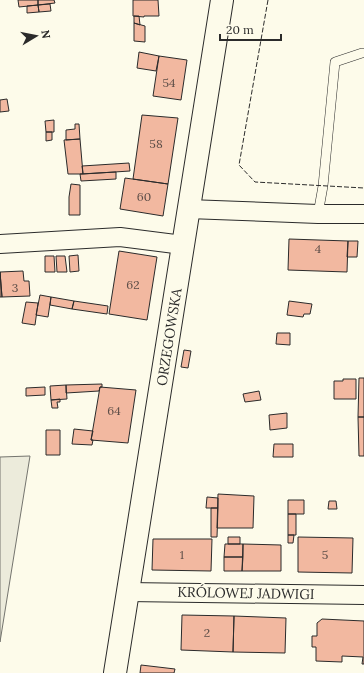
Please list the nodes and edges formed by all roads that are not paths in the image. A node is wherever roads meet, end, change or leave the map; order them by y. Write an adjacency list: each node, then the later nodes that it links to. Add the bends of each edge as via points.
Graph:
1 (222, 0): 3 (street, ORZEGOWSKA)
2 (362, 53): 4 (lane, via 335,62)
3 (188, 209): 4 (street); 7 (street, ORZEGOWSKA)
4 (318, 214): 5 (street)
5 (364, 214)
6 (0, 244): 7 (street, via 120,237)
7 (183, 245): 8 (street, ORZEGOWSKA)
8 (127, 592): 9 (street, KRÓLOWEJ JADWIGI); 10 (street, ORZEGOWSKA)
9 (364, 595)
10 (115, 673)

